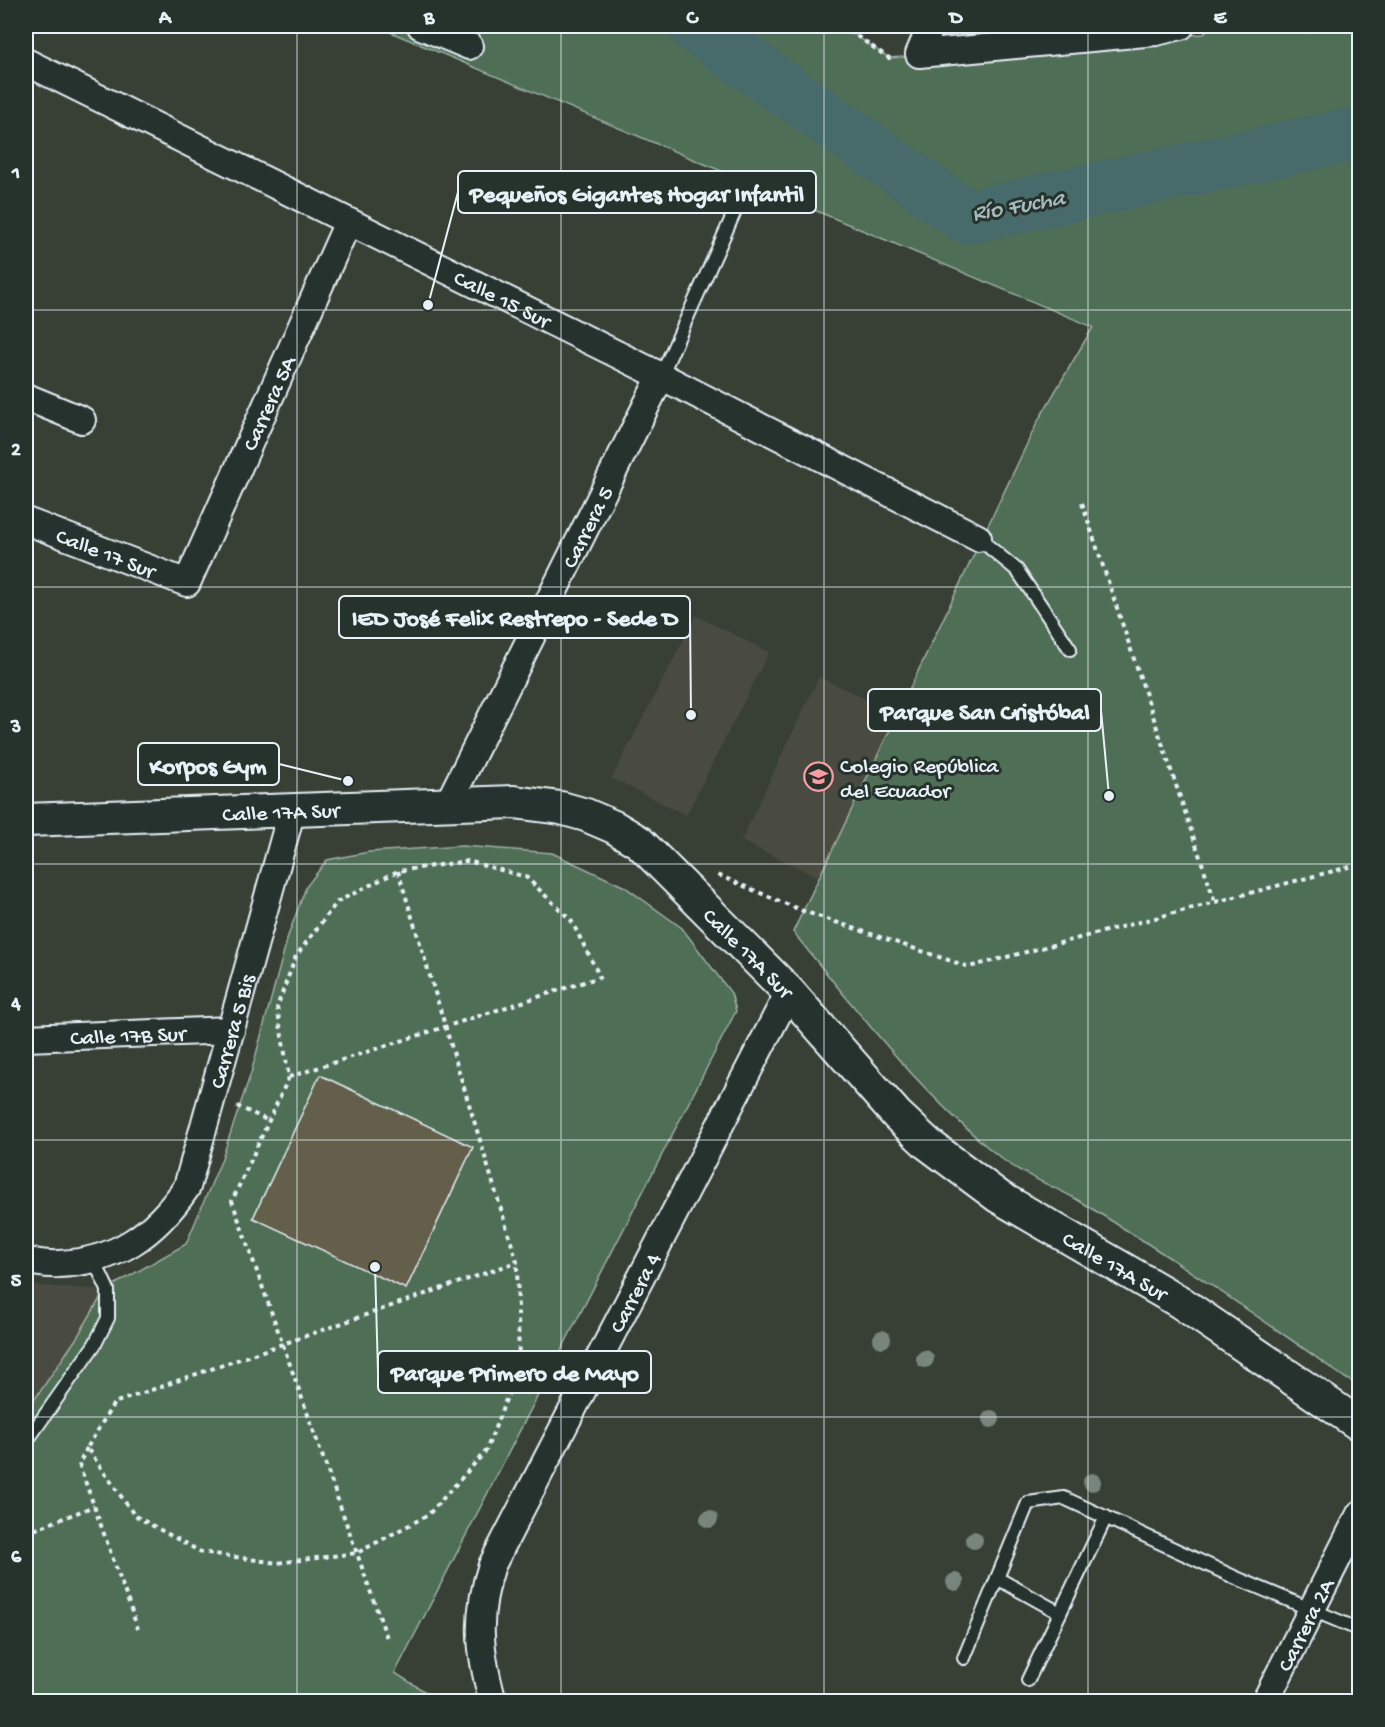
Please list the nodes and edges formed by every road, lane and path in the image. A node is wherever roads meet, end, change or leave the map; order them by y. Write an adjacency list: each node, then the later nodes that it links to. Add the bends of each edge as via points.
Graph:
1 (421, 26): 5 (street)
2 (842, 26): 6 (path, via 889,58)
3 (931, 26): 6 (street)
4 (1179, 27): 6 (street)
5 (469, 46)
6 (919, 54)
7 (26, 62): 9 (street, Calle 15 Sur)
8 (739, 202): 10 (lane)
9 (348, 222): 10 (street, Calle 15 Sur); 16 (street, Carrera 5A)
10 (662, 376): 15 (street, Calle 15 Sur); 18 (street, Carrera 5)
11 (26, 397): 12 (street)
12 (82, 420)
13 (1082, 503): 23 (path)
14 (26, 521): 16 (street, Calle 17 Sur)
15 (978, 538): 17 (lane, via 1017,570)
16 (187, 583)
17 (1070, 649)
18 (448, 804): 19 (street, Calle 17A Sur); 25 (street, Calle 17A Sur, via 538,804 614,827 639,842)
19 (292, 810): 20 (street, Calle 17A Sur); 27 (street, Carrera 5 Bis)
20 (26, 820)
21 (1359, 864): 23 (path)
22 (398, 871): 26 (path); 26 (path, via 468,861 526,877 571,920 600,977); 29 (path, via 337,902 296,956 277,1007)
23 (1215, 902): 24 (path, via 969,968)
24 (803, 911)
25 (789, 992): 34 (street, Calle 17A Sur, via 897,1114 964,1173 1180,1302); 50 (street, Carrera 4, via 492,1565 480,1615 483,1666)
26 (445, 1027): 29 (path); 32 (path)
27 (231, 1030): 28 (street, Calle 17B Sur); 30 (street, Carrera 5 Bis, via 187,1187 170,1212 142,1237)
28 (26, 1038)
29 (289, 1077): 33 (path, via 232,1201)
30 (94, 1260): 31 (street, Carrera 5 Bis, via 57,1264); 35 (lane, via 108,1290 108,1318)
31 (26, 1261)
32 (517, 1262): 33 (path); 41 (path, via 519,1366 486,1451 428,1515)
33 (283, 1344): 36 (path, via 114,1403); 41 (path)
34 (1359, 1425)
35 (26, 1442)
36 (87, 1448): 37 (path, via 80,1464); 41 (path, via 135,1516 201,1552 277,1563)
37 (94, 1506): 40 (path); 45 (path)
38 (1359, 1514): 43 (street, Carrera 2A)
39 (1106, 1517): 42 (lane, via 1064,1498 1028,1503); 43 (lane); 44 (lane)
40 (26, 1533)
41 (357, 1553): 47 (path)
42 (997, 1578): 44 (lane); 48 (lane)
43 (1312, 1609): 46 (lane); 51 (street, Carrera 2A)
44 (1060, 1613): 49 (lane)
45 (138, 1629)
46 (1359, 1630)
47 (388, 1641)
48 (964, 1658)
49 (1028, 1680)
50 (493, 1701)
51 (1265, 1701)

